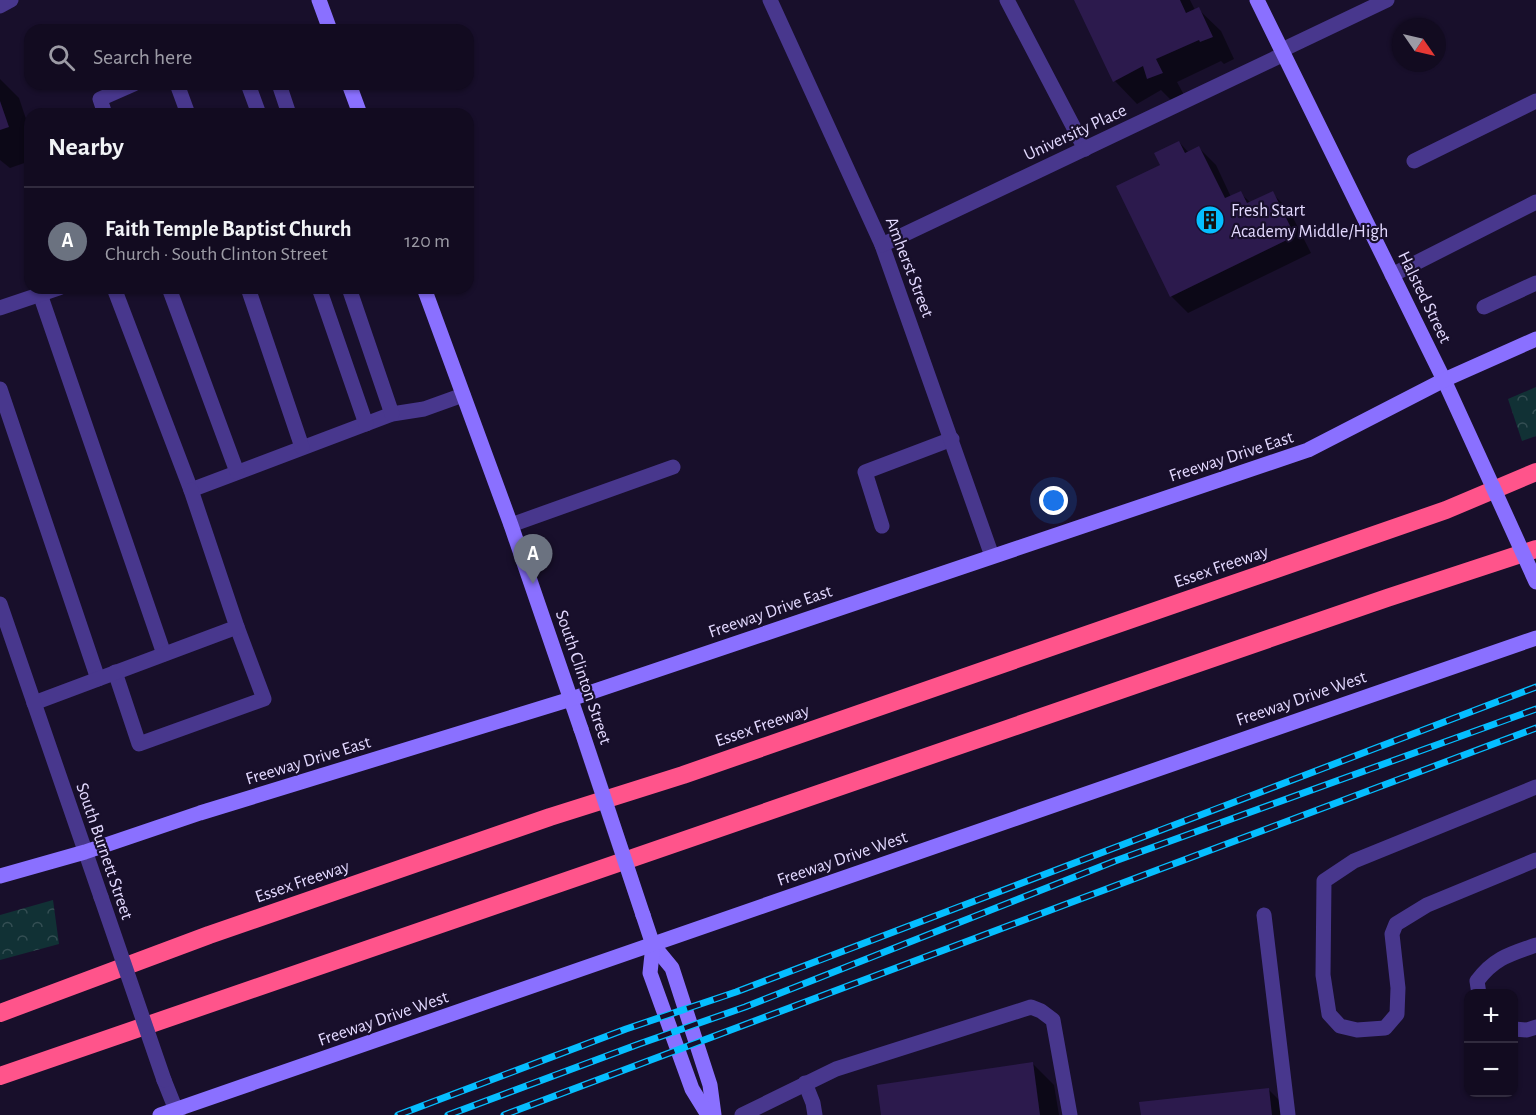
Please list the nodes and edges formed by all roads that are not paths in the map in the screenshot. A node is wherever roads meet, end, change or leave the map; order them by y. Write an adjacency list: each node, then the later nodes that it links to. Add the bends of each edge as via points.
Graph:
1 (11, 0): 7 (street)
2 (319, 0): 8 (main road)
3 (770, 0): 24 (street, Amherst Street)
4 (1006, 0): 21 (street)
5 (1257, 0): 9 (main road, Halsted Street)
6 (1388, 0): 9 (street, University Place)
7 (0, 6)
8 (326, 24)
9 (1283, 52): 21 (street, University Place); 25 (main road, Halsted Street)
10 (120, 90): 16 (street, via 100,99)
11 (179, 90): 17 (street)
12 (250, 90): 18 (street)
13 (281, 90): 19 (street)
14 (351, 90): 20 (main road)
15 (1536, 101): 22 (street)
16 (103, 108)
17 (186, 108)
18 (257, 108)
19 (287, 108)
20 (358, 108)
21 (1085, 149): 24 (street, University Place)
22 (1414, 161)
23 (1536, 201): 25 (street)
24 (882, 245): 42 (street, Amherst Street)
25 (1392, 275): 37 (main road, Halsted Street)
26 (1536, 283): 34 (street)
27 (40, 294): 35 (street); 56 (street)
28 (116, 294): 47 (street)
29 (171, 294): 45 (street)
30 (250, 294): 43 (street)
31 (321, 294): 41 (street)
32 (351, 294): 40 (street)
33 (426, 294): 39 (main road, South Clinton Street)
34 (1484, 307)
35 (0, 308)
36 (1536, 339): 37 (main road, Freeway Drive East)
37 (1444, 380): 51 (main road, Freeway Drive East, via 1308,450); 52 (main road, Halsted Street, bridge)
38 (0, 389): 58 (street)
39 (463, 395): 40 (street, via 424,409); 48 (main road, South Clinton Street)
40 (392, 414): 41 (street)
41 (366, 424): 43 (street)
42 (952, 439): 49 (street, via 865,472); 51 (street, Amherst Street)
43 (302, 447): 45 (street)
44 (672, 467): 48 (street)
45 (237, 472): 47 (street)
46 (1536, 472): 69 (highway, Essex Freeway, via 1446,510 209,935)
47 (191, 490): 54 (street)
48 (510, 525): 59 (main road, South Clinton Street)
49 (882, 526)
50 (1536, 549): 72 (highway)
51 (992, 556): 59 (main road, Freeway Drive East)
52 (1536, 582)
53 (0, 604): 60 (street, South Burnett Street)
54 (237, 627): 56 (street); 57 (street, via 264,699 139,744)
55 (1536, 638): 66 (main road, Freeway Drive West)
56 (164, 654): 57 (street)
57 (115, 672): 58 (street)
58 (98, 679): 60 (street)
59 (571, 699): 62 (main road, Freeway Drive East); 66 (main road, South Clinton Street, bridge)
60 (34, 703): 62 (street, South Burnett Street)
61 (1536, 787): 63 (street, via 1354,861 1324,881 1323,975 1329,1014 1340,1026 1357,1030 1385,1028 1397,1014 1392,934 1396,924 1427,905)
62 (85, 852): 64 (main road, Freeway Drive East); 74 (street, South Burnett Street, bridge, via 164,1080)
63 (1536, 860)
64 (0, 876)
65 (1264, 915): 80 (street)
66 (653, 945): 74 (main road, Freeway Drive West); 75 (main road, South Clinton Street, via 650,973 692,1089); 76 (main road, South Clinton Street, via 672,968 710,1085)
67 (1536, 945): 68 (street, via 1487,967 1477,981)
68 (1478, 989)
69 (0, 1012)
70 (1536, 1027): 71 (street)
71 (1518, 1029)
72 (0, 1077)
73 (805, 1083): 77 (street); 78 (street); 79 (street, via 836,1069 1031,1007 1053,1020)
74 (172, 1114)
75 (708, 1115)
76 (714, 1115)
77 (742, 1115)
78 (815, 1115)
79 (1070, 1115)
80 (1288, 1115)

